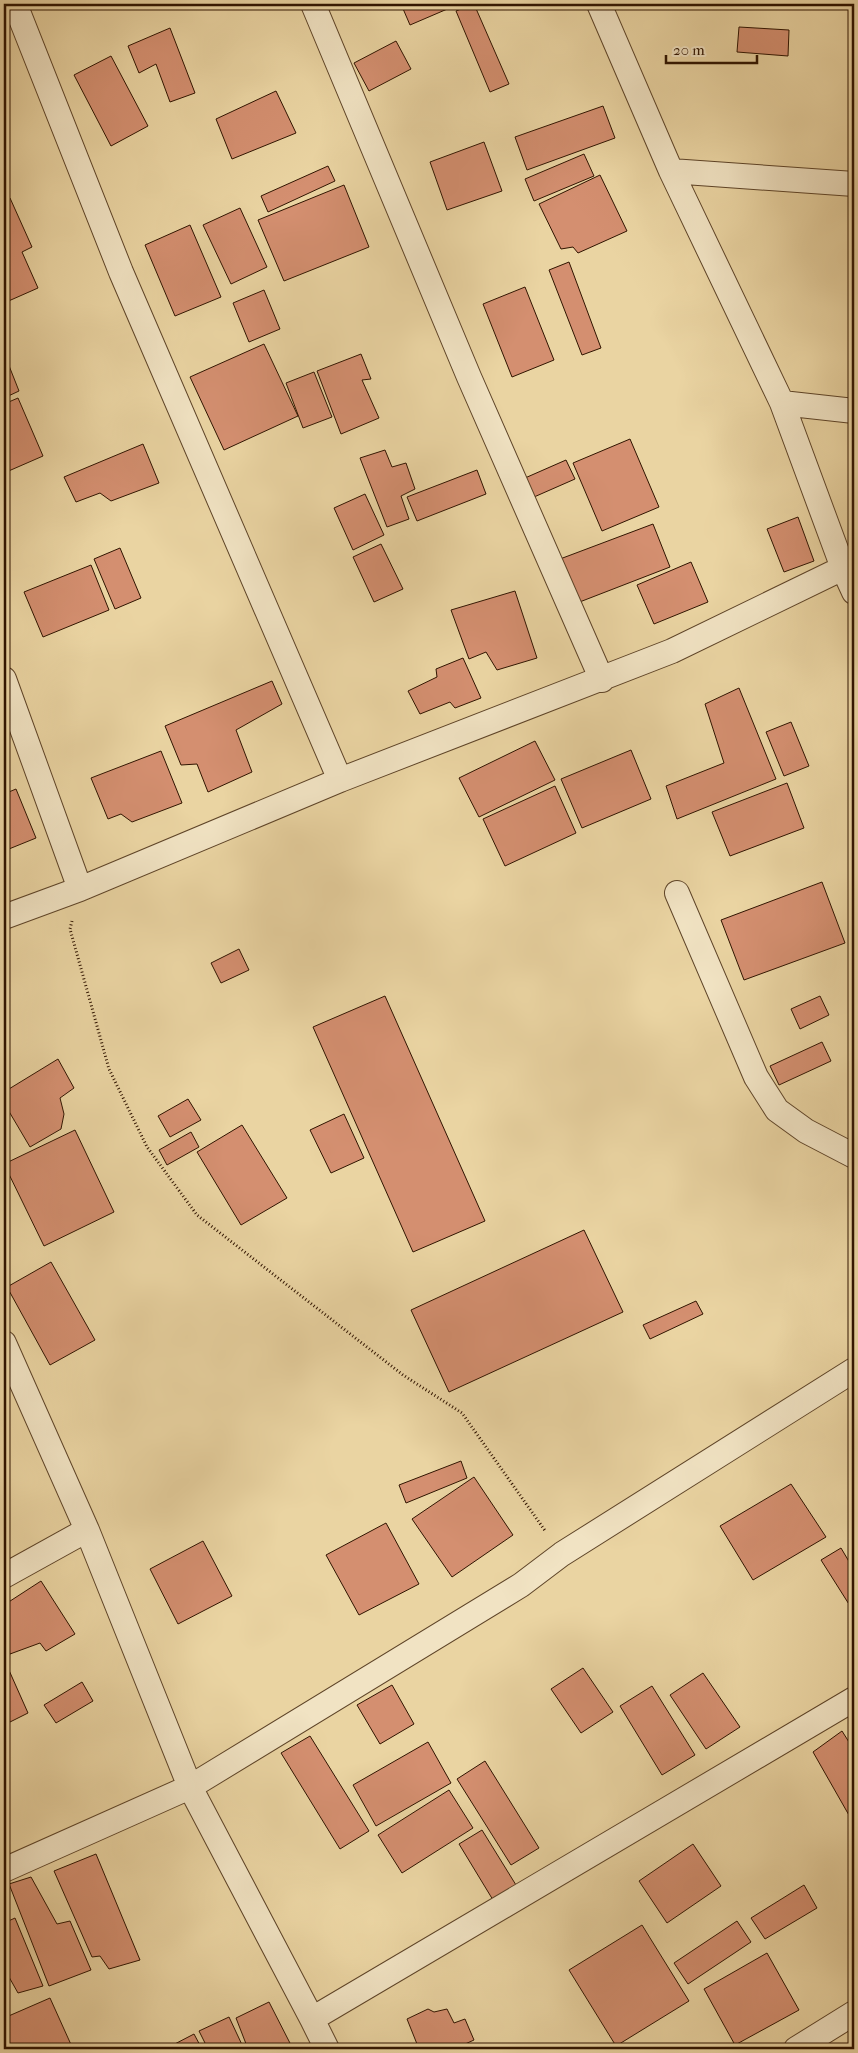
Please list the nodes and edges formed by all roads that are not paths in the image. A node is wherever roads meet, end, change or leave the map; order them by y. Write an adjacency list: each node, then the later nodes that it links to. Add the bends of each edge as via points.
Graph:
1 (15, 4): 12 (street, via 121,272)
2 (313, 4): 11 (street, via 469,377)
3 (599, 4): 4 (street)
4 (671, 171): 5 (street); 6 (street)
5 (854, 184)
6 (782, 403): 7 (street); 8 (street)
7 (854, 411)
8 (843, 568): 9 (street); 11 (street, via 672,651)
9 (854, 592)
10 (4, 679): 13 (street)
11 (602, 680): 12 (street)
12 (340, 780): 13 (street)
13 (80, 889): 15 (street)
14 (677, 893): 16 (street, via 756,1077 777,1110 806,1131)
15 (4, 918)
16 (854, 1156)
17 (4, 1343): 19 (street)
18 (854, 1370): 22 (street, via 562,1554 521,1585)
19 (87, 1530): 20 (street); 22 (street)
20 (4, 1576)
21 (854, 1699): 25 (street)
22 (190, 1787): 23 (street); 25 (street)
23 (4, 1870)
24 (854, 2013): 27 (street)
25 (312, 2019): 26 (street)
26 (327, 2049)
27 (796, 2049)

